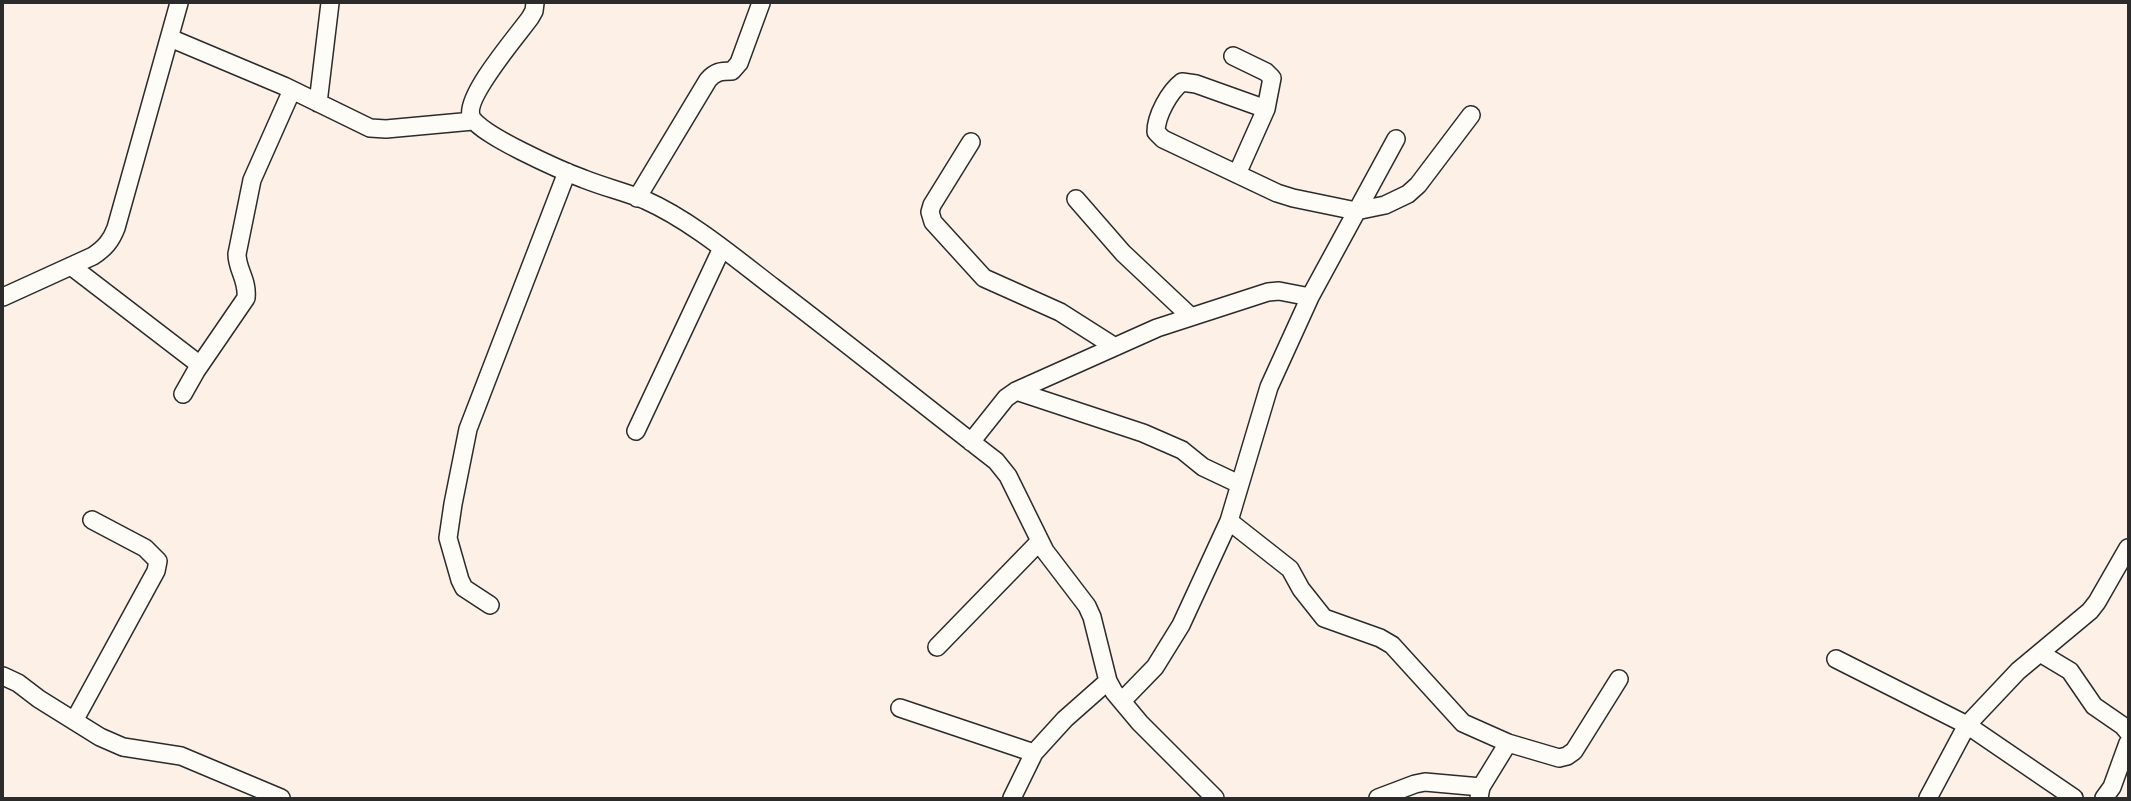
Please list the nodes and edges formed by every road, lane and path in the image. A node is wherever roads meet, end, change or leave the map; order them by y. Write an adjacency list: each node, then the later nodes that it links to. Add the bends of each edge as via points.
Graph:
1 (179, 3): 5 (street)
2 (330, 3): 8 (street)
3 (761, 3): 16 (street, via 739,63 732,71 714,73 708,80)
4 (538, 6): 11 (street, via 478,90 471,107 470,115)
5 (170, 38): 7 (street); 20 (street, via 111,240 104,249)
6 (1233, 56): 9 (street, via 1266,72 1272,78)
7 (292, 90): 8 (street); 25 (street, via 250,189 237,254 237,263 244,276 246,298)
8 (318, 103): 11 (street, via 370,128 386,129)
9 (1266, 109): 15 (street); 15 (street, via 1196,84 1182,82 1175,88 1158,118 1156,132 1163,139)
10 (1471, 115): 18 (street, via 1418,185 1408,194 1385,205)
11 (473, 121): 14 (street, via 498,139)
12 (1396, 139): 18 (street)
13 (971, 142): 24 (street, via 932,205 930,212 933,222 984,278 1060,312)
14 (567, 172): 16 (street); 35 (street, via 468,429 457,482 448,538 452,558 464,588)
15 (1237, 174): 18 (street, via 1293,198)
16 (638, 198): 19 (street, via 653,204)
17 (1076, 199): 23 (street, via 1123,253)
18 (1356, 211): 22 (street)
19 (722, 248): 28 (street); 29 (street)
20 (71, 266): 21 (street); 25 (street)
21 (3, 297)
22 (1310, 297): 23 (street, via 1279,291 1268,292); 30 (street, via 1269,387)
23 (1191, 317): 24 (street, via 1157,328)
24 (1114, 347): 26 (street)
25 (200, 365): 27 (street)
26 (1016, 391): 29 (street, via 1006,398); 30 (street, via 1143,433 1182,450 1203,467)
27 (183, 394)
28 (636, 432)
29 (971, 442): 33 (street, via 1003,468)
30 (1239, 484): 32 (street)
31 (92, 520): 44 (street, via 145,548 158,561 156,571)
32 (1229, 521): 42 (street, via 1177,633 1155,667); 47 (street, via 1290,569 1301,589 1324,618 1380,638 1392,645 1463,723)
33 (1040, 541): 36 (street); 41 (street, via 1087,606)
34 (2128, 548): 37 (street, via 2097,602 2079,622)
35 (490, 605)
36 (938, 647)
37 (2040, 653): 45 (street, via 2018,671); 46 (street, via 2070,671 2094,706)
38 (1836, 659): 45 (street)
39 (3, 676): 44 (street, via 18,683)
40 (1619, 679): 47 (street, via 1574,751 1567,756 1558,758)
41 (1108, 682): 42 (street); 49 (street, via 1065,719)
42 (1122, 701): 53 (street, via 1140,723)
43 (900, 708): 49 (street)
44 (74, 721): 51 (street, via 100,737 124,746 181,756)
45 (1967, 725): 55 (street); 56 (street)
46 (2128, 732)
47 (1508, 743): 50 (street)
48 (2128, 743): 57 (street, via 2112,786)
49 (1034, 753): 52 (street)
50 (1480, 792): 54 (street, via 1425,782)
51 (281, 798)
52 (1012, 798)
53 (1215, 798)
54 (1378, 798)
55 (1928, 798)
56 (2074, 798)
57 (2104, 798)

